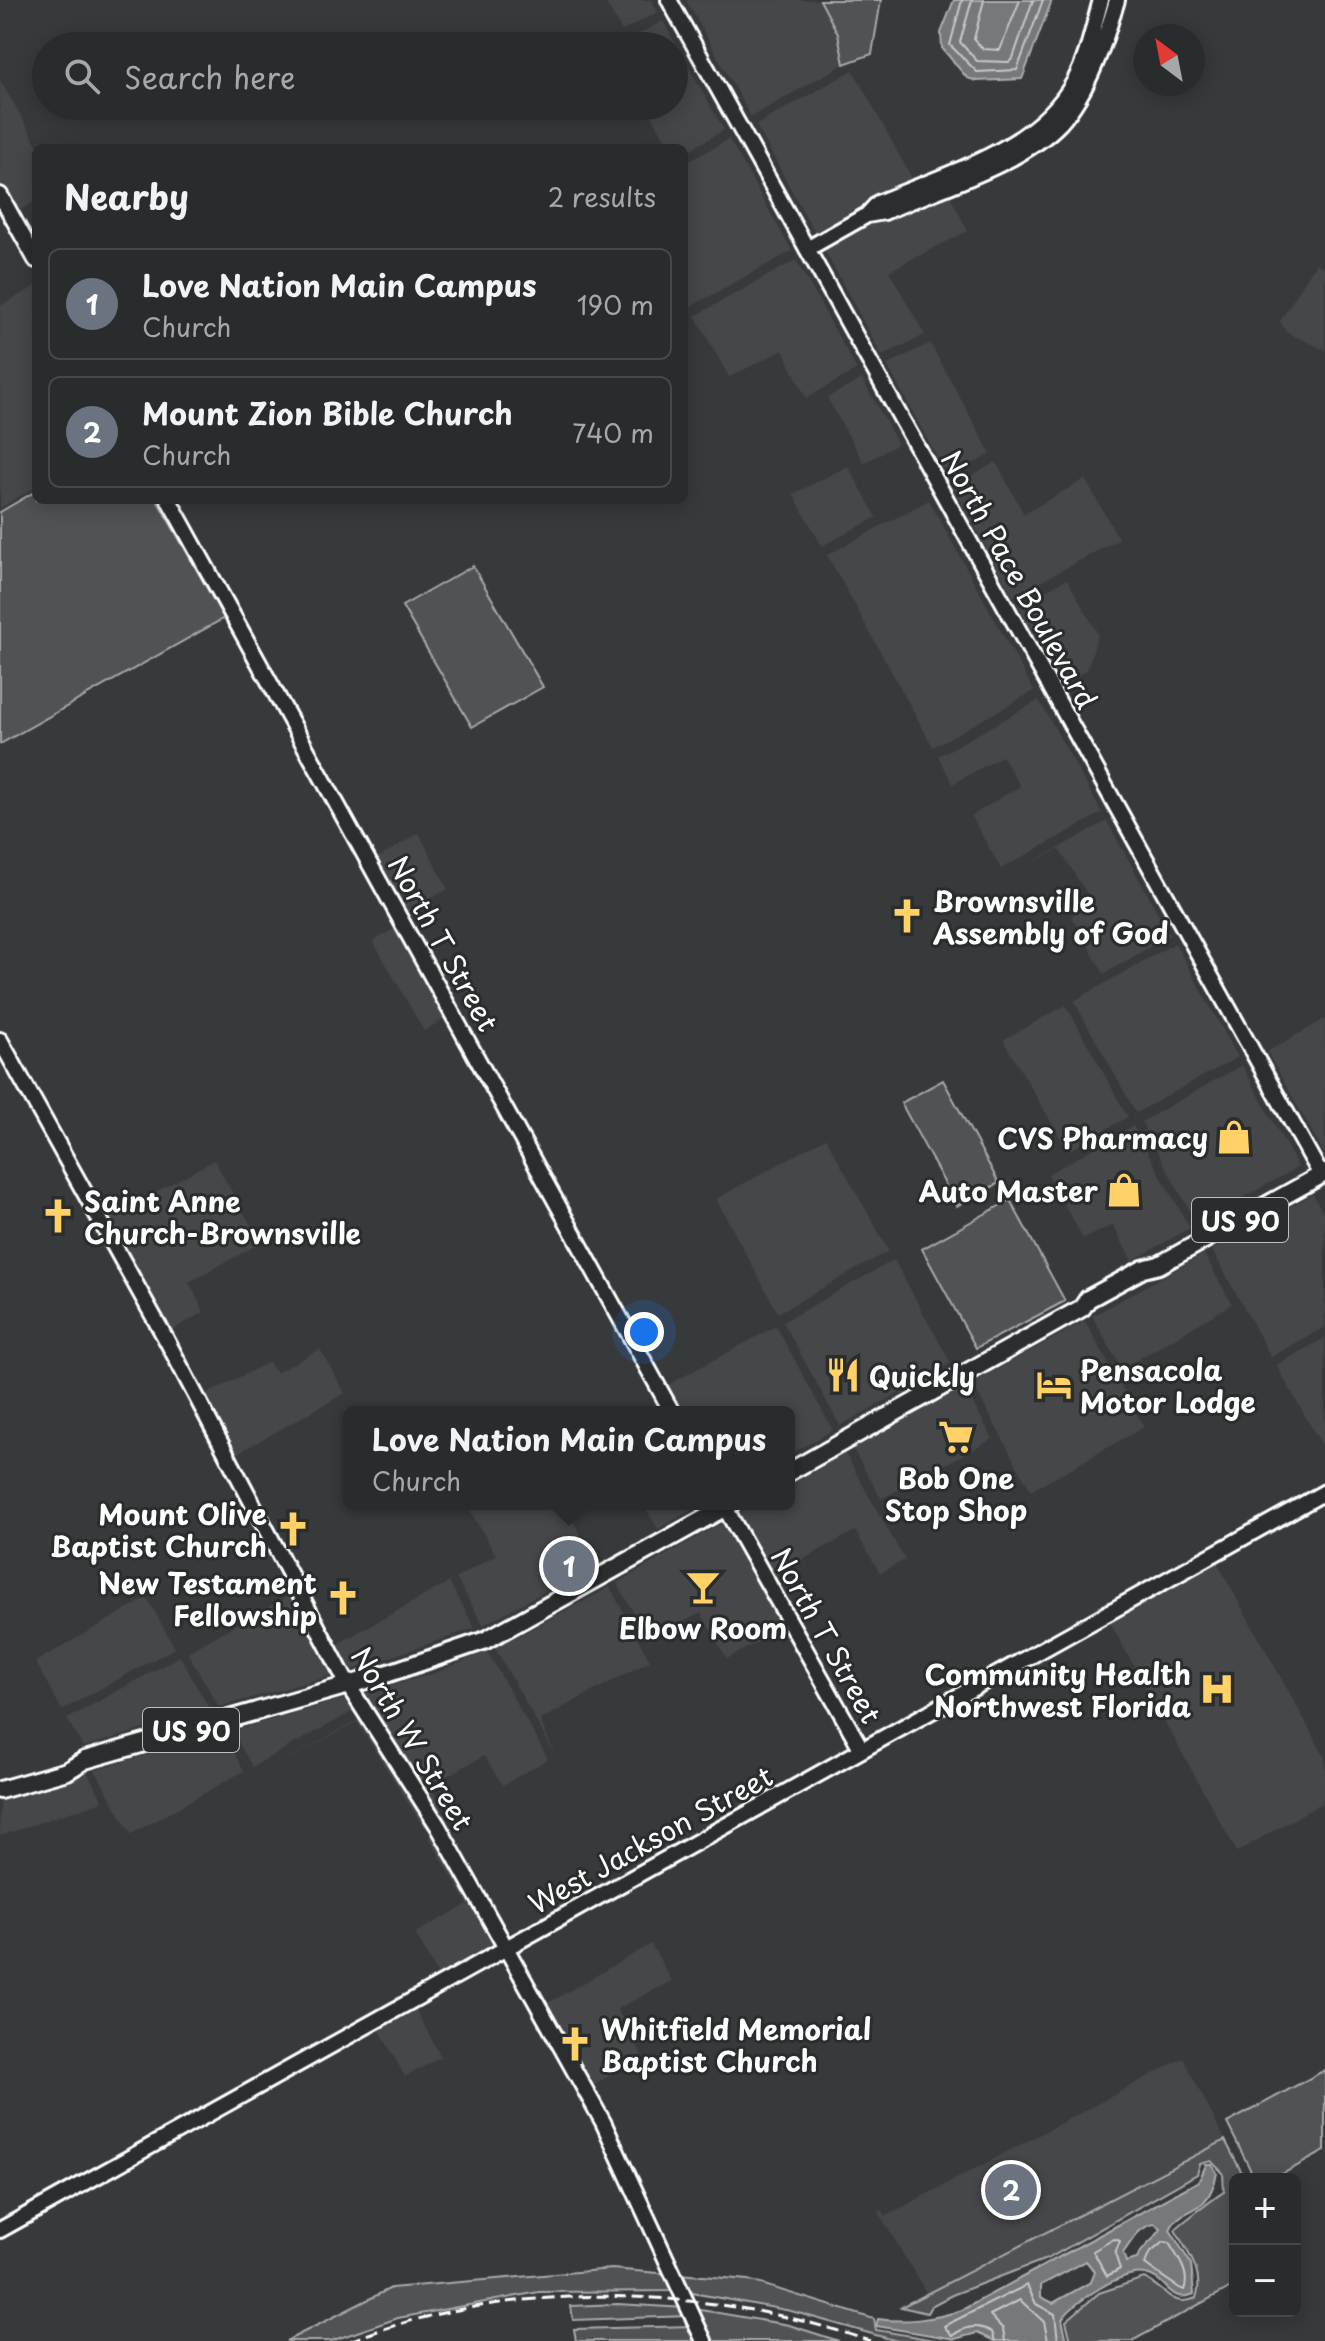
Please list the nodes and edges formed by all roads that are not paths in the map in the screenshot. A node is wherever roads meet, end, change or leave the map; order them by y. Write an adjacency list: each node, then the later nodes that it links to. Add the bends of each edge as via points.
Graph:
1 (669, 0): 4 (street, North Pace Boulevard)
2 (1101, 0): 7 (street, via 1075,81 1042,122 1018,140 878,203)
3 (1117, 0): 7 (street, via 1087,79 1052,130 985,169)
4 (687, 32)
5 (688, 34): 8 (street, North Pace Boulevard)
6 (0, 195): 9 (street)
7 (867, 215): 8 (street)
8 (807, 249): 12 (street, North Pace Boulevard)
9 (32, 253)
10 (171, 504): 13 (street, North T Street)
11 (0, 1040): 18 (street, North W Street)
12 (1324, 1177): 14 (main road, US 90, via 1088,1299 1082,1308)
13 (669, 1406)
14 (795, 1469)
15 (1325, 1492): 19 (street, West Jackson Street)
16 (717, 1510): 18 (main road, US 90, via 486,1640)
17 (729, 1510): 19 (street, North T Street)
18 (348, 1685): 20 (main road, US 90); 23 (street, North W Street, via 438,1826)
19 (862, 1750): 23 (street, West Jackson Street)
20 (73, 1764): 21 (main road, US 90); 22 (main road, US 90, via 67,1771)
21 (0, 1781)
22 (0, 1790)
23 (506, 1948): 24 (street, West Jackson Street); 25 (street, North W Street, via 603,2122)
24 (0, 2230)
25 (704, 2341)

